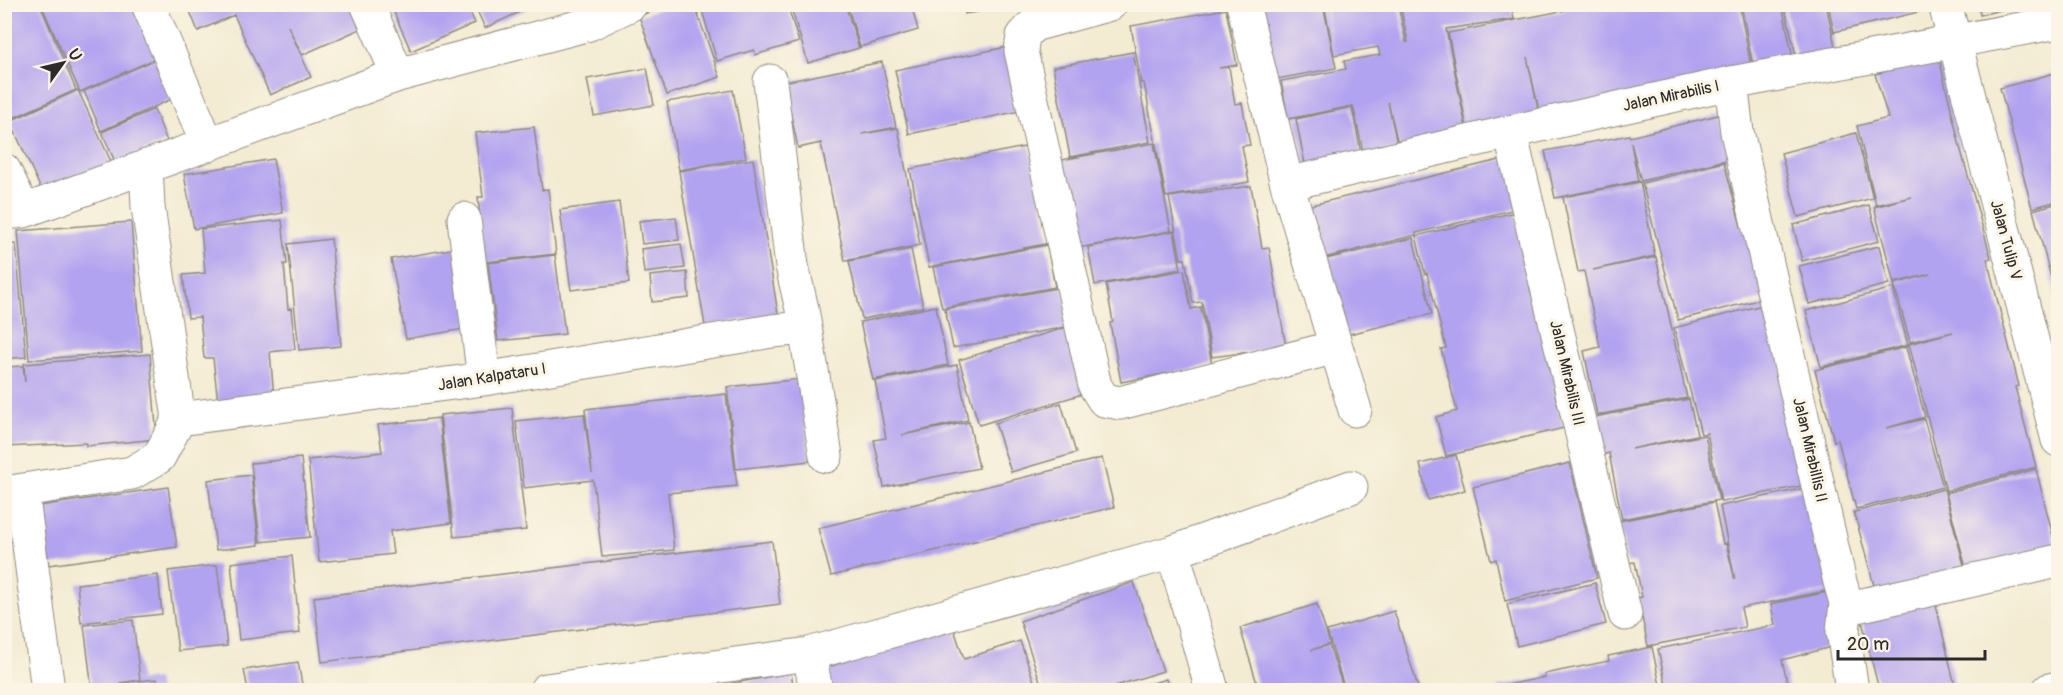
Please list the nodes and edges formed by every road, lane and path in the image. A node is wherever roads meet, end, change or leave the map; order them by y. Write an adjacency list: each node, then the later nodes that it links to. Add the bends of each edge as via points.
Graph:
1 (148, 4): 14 (street)
2 (367, 4): 10 (street)
3 (631, 4): 7 (street)
4 (1110, 4): 21 (street, via 1033,25 1023,36 1021,51 1095,386 1104,400 1120,404)
5 (1243, 4): 17 (street)
6 (1945, 4): 9 (street, Jalan Tulip V)
7 (585, 14): 10 (street)
8 (2058, 22): 9 (street, Jalan Mirabilis I)
9 (1953, 40): 12 (street, Jalan Mirabilis I); 25 (street, Jalan Tulip V)
10 (398, 75): 14 (street)
11 (771, 81): 20 (street, via 792,266)
12 (1731, 83): 13 (street, Jalan Mirabilis I); 31 (street, Jalan Mirabillis II, via 1737,132)
13 (1510, 132): 17 (street, Jalan Mirabilis I); 32 (street, Jalan Mirabilis III)
14 (208, 145): 15 (street)
15 (146, 166): 18 (street); 24 (street, via 148,207)
16 (4, 170): 18 (street)
17 (1287, 184): 21 (street)
18 (14, 212)
19 (464, 219): 22 (street)
20 (805, 328): 22 (street, Jalan Kalpataru I); 26 (street)
21 (1336, 347): 23 (street)
22 (484, 379): 24 (street, Jalan Kalpataru I)
23 (1355, 410)
24 (179, 419): 28 (street, via 159,457 132,473)
25 (2058, 440)
26 (826, 456)
27 (1351, 487): 29 (street)
28 (13, 492): 35 (street)
29 (1173, 552): 33 (street); 38 (street)
30 (2058, 561): 31 (street, via 1853,607)
31 (1846, 603): 39 (street, Jalan Mirabillis II, via 1844,631)
32 (1624, 614)
33 (809, 654): 36 (street); 37 (street)
34 (2058, 688): 40 (street)
35 (48, 690)
36 (546, 690)
37 (816, 690)
38 (1212, 690)
39 (1852, 690)
40 (2049, 690)

